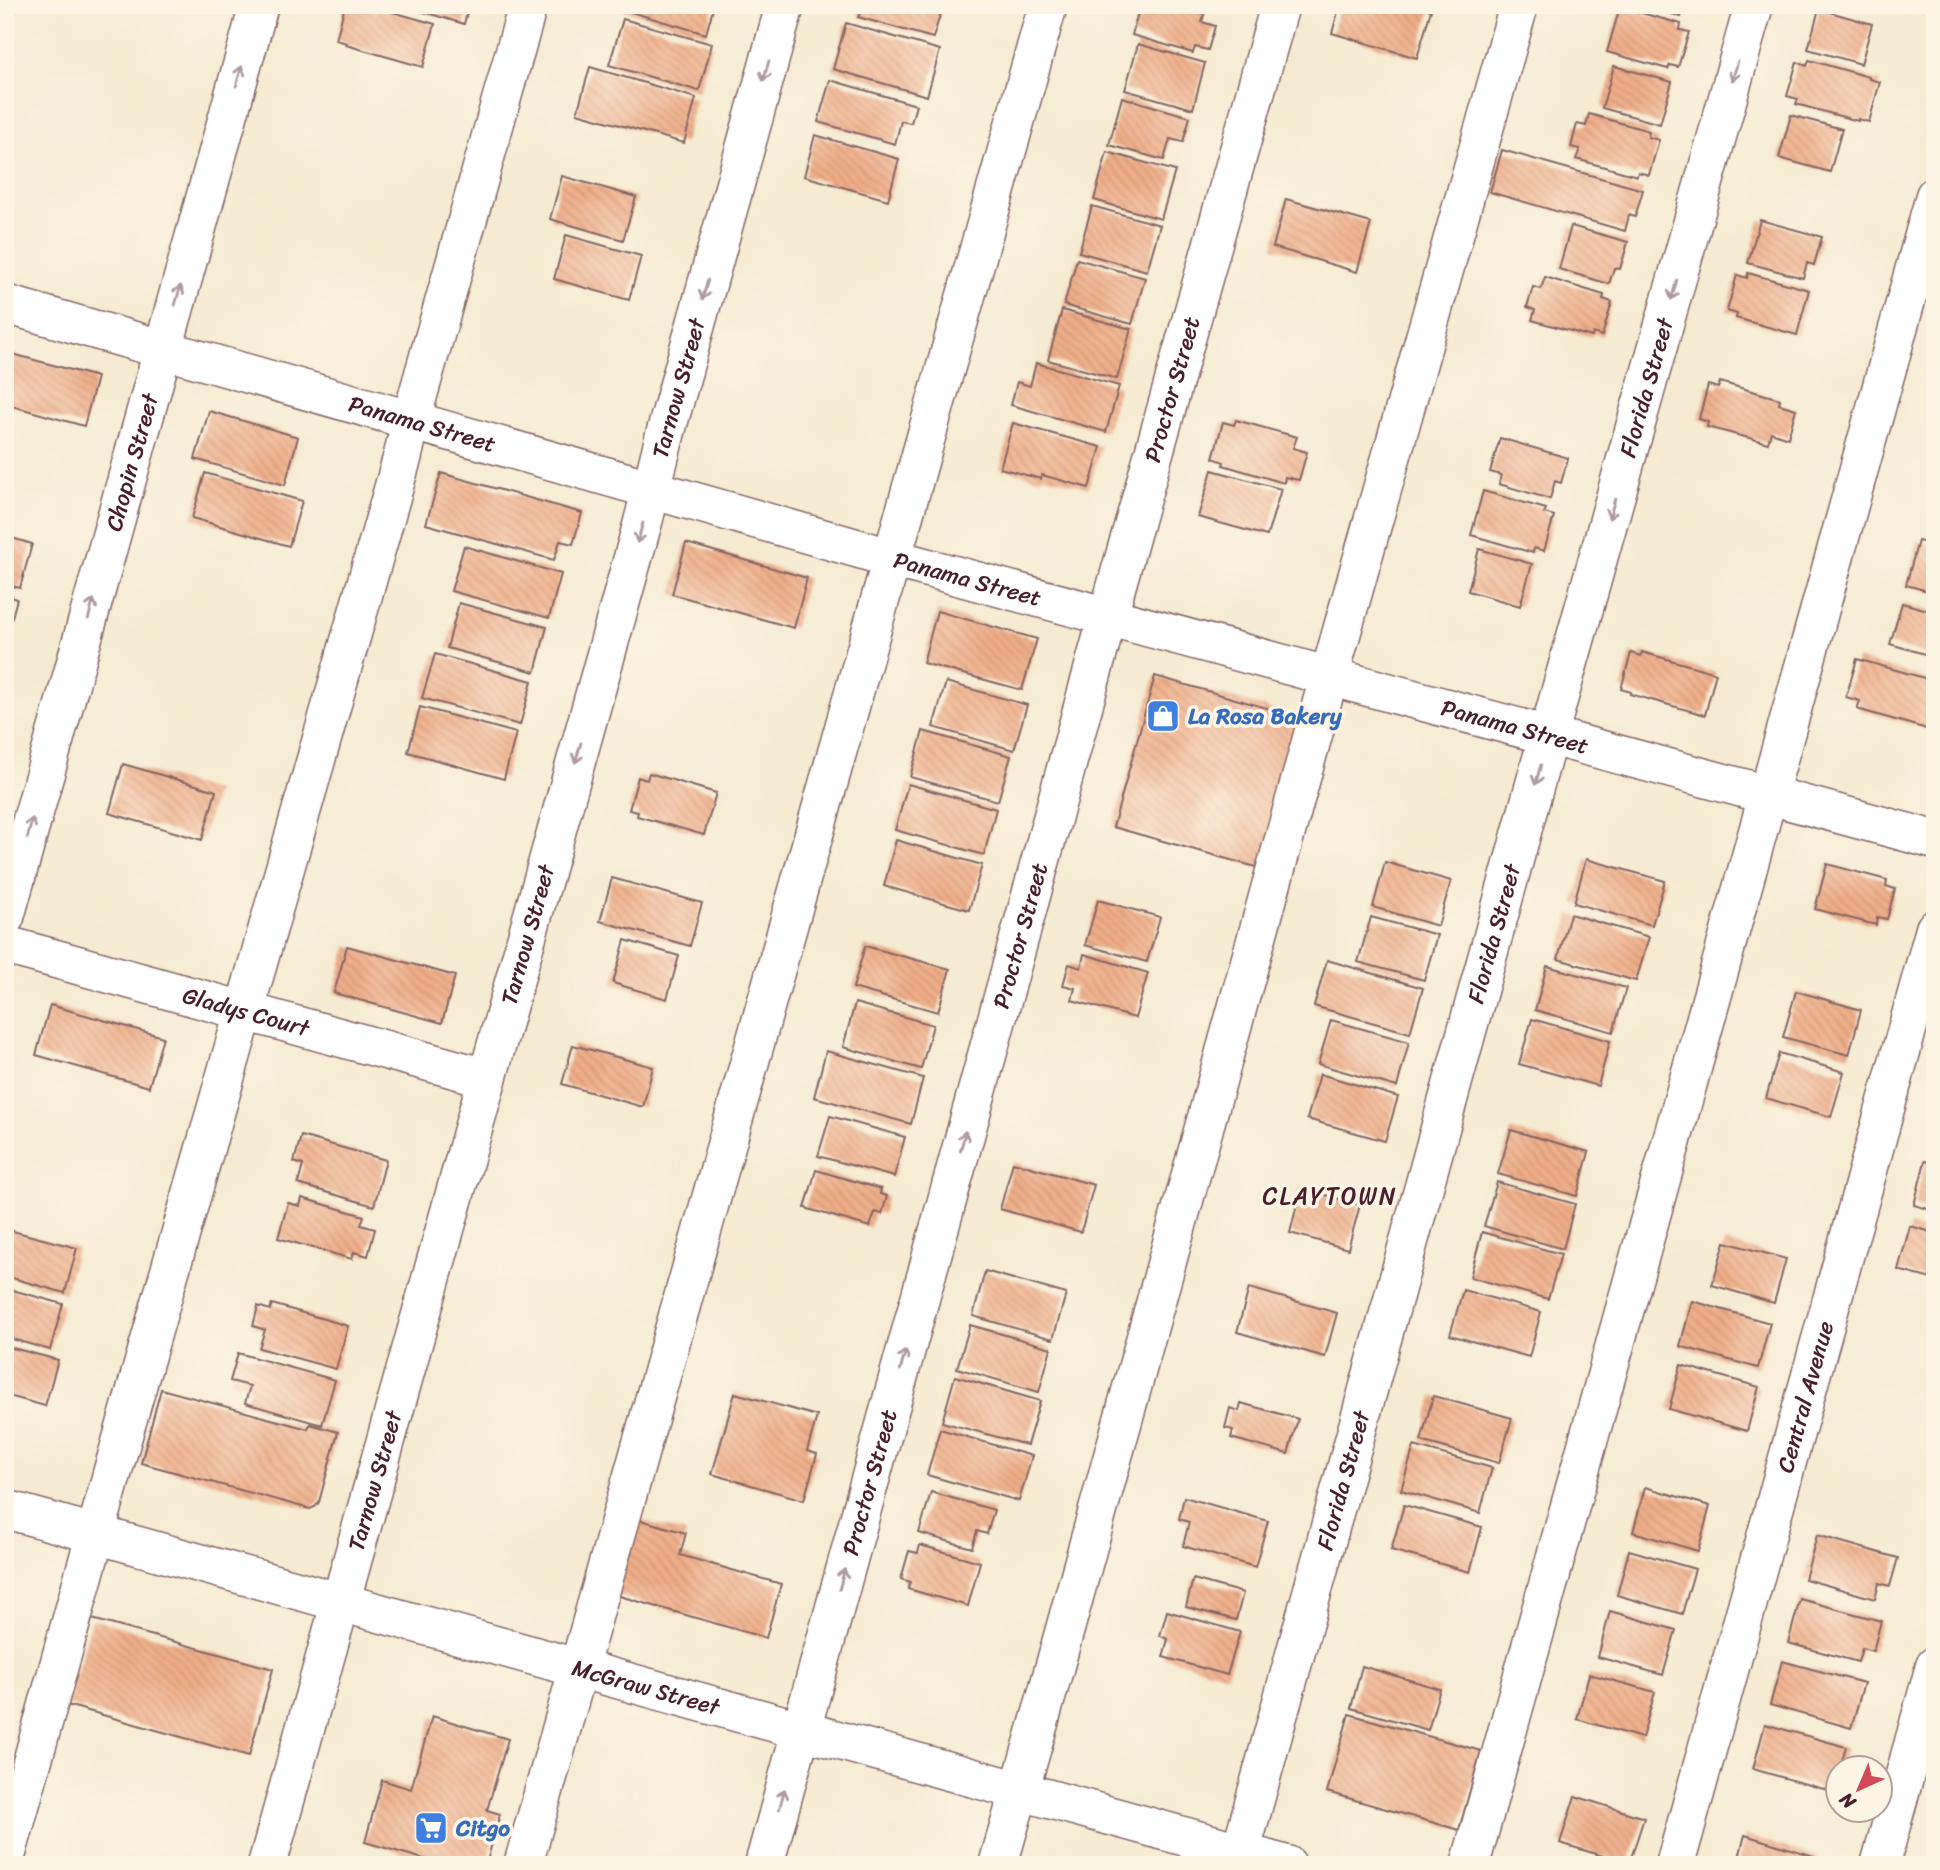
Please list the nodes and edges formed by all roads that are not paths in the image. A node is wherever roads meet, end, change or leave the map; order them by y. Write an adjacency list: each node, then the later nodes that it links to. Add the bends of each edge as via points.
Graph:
1 (259, 5): 10 (street, Chopin Street, one-way to 1)
2 (528, 5): 11 (street)
3 (785, 5): 12 (street, Tarnow Street, one-way to 12)
4 (1048, 5): 13 (street)
5 (1280, 5): 14 (street, Proctor Street)
6 (1519, 5): 15 (street)
7 (1754, 5): 16 (street, Florida Street, one-way to 16)
8 (1935, 196): 17 (street)
9 (5, 304): 10 (street, Panama Street)
10 (163, 349): 11 (street, Panama Street); 19 (street, Chopin Street, one-way to 10)
11 (411, 420): 12 (street, Panama Street); 22 (street)
12 (652, 489): 13 (street, Panama Street); 23 (street, Tarnow Street, one-way to 23)
13 (891, 558): 14 (street, Panama Street); 28 (street)
14 (1108, 616): 15 (street, Panama Street); 29 (street, Proctor Street, one-way to 14)
15 (1329, 677): 16 (street, Panama Street); 30 (street)
16 (1549, 737): 17 (street, Panama Street); 31 (street, Florida Street, one-way to 31)
17 (1767, 795): 18 (street, Panama Street); 38 (street)
18 (1935, 840)
19 (5, 917)
20 (1935, 929): 39 (street, Central Avenue)
21 (5, 945): 22 (street, Gladys Court)
22 (244, 1012): 23 (street, Gladys Court); 25 (street)
23 (487, 1078): 26 (street, Tarnow Street)
24 (5, 1509): 25 (street, McGraw Street)
25 (95, 1535): 26 (street, McGraw Street); 32 (street)
26 (340, 1603): 28 (street, McGraw Street); 33 (street, Tarnow Street)
27 (1935, 1666): 40 (street)
28 (577, 1669): 29 (street, McGraw Street); 34 (street)
29 (801, 1731): 30 (street, McGraw Street); 35 (street, Proctor Street, one-way to 29)
30 (1018, 1790): 31 (street, McGraw Street); 36 (street)
31 (1239, 1858): 37 (street, McGraw Street)
32 (5, 1860)
33 (267, 1865)
34 (523, 1865)
35 (764, 1865)
36 (998, 1865)
37 (1287, 1865)
38 (1469, 1865)
39 (1675, 1865)
40 (1880, 1865)

